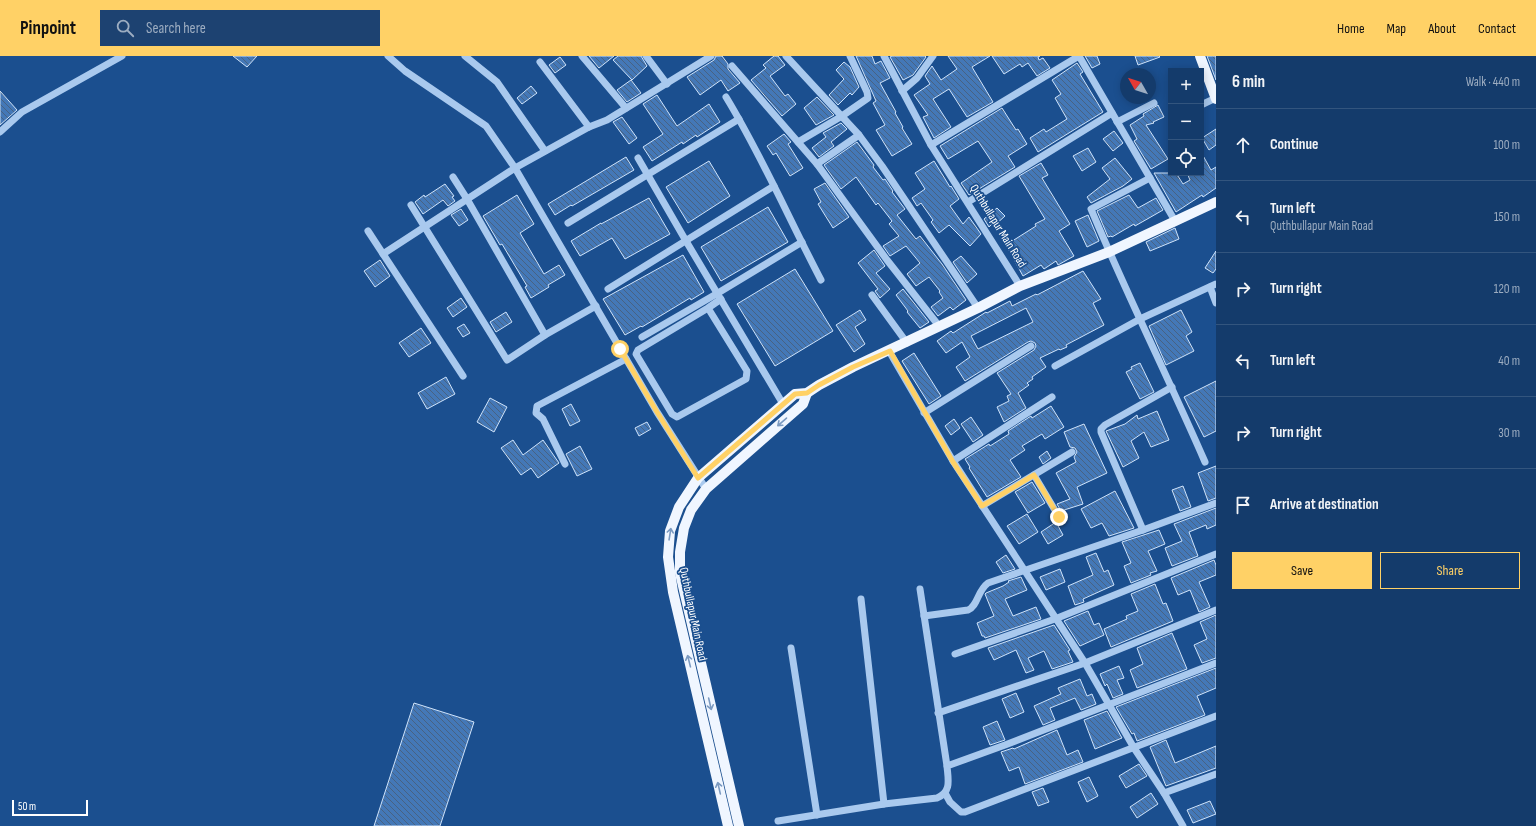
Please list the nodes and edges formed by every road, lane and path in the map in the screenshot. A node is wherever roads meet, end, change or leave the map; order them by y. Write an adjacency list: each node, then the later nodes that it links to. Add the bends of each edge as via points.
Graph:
1 (122, 56): 27 (street, via 22,112)
2 (388, 56): 34 (street, via 405,71 486,126)
3 (465, 56): 31 (street, via 497,82)
4 (582, 56): 21 (street)
5 (646, 56): 15 (street)
6 (786, 56): 23 (street)
7 (850, 56): 23 (street, via 868,95 866,100)
8 (884, 56): 16 (street, Quthbullapur Main Road)
9 (933, 56): 16 (street, via 918,78)
10 (1079, 56): 22 (street); 30 (street)
11 (1200, 56): 18 (main road)
12 (708, 57): 15 (street)
13 (540, 62): 26 (street)
14 (732, 66): 29 (street)
15 (667, 84): 21 (street)
16 (902, 91): 30 (street, Quthbullapur Main Road)
17 (726, 97): 24 (street)
18 (1216, 97): 20 (street)
19 (1152, 104): 25 (street)
20 (1203, 104)
21 (626, 108): 26 (street)
22 (1112, 113): 25 (street); 40 (street)
23 (842, 116): 28 (street); 29 (street)
24 (739, 119): 35 (street); 38 (street)
25 (1117, 122): 37 (street)
26 (589, 127): 31 (street)
27 (0, 132)
28 (859, 135): 33 (street); 60 (street)
29 (798, 142): 33 (street)
30 (931, 145): 40 (street, Quthbullapur Main Road)
31 (545, 151): 34 (street)
32 (638, 158): 35 (street)
33 (817, 164): 62 (street)
34 (515, 168): 39 (street); 58 (street)
35 (648, 174): 44 (street); 47 (street)
36 (453, 177): 39 (street)
37 (1150, 178): 43 (street); 49 (street, via 1091,209)
38 (774, 186): 47 (street); 48 (street)
39 (467, 199): 45 (street); 63 (street)
40 (968, 202): 53 (street, Quthbullapur Main Road)
41 (1216, 202): 43 (main road)
42 (411, 205): 45 (street)
43 (1175, 221): 49 (main road)
44 (568, 223)
45 (425, 227): 50 (street); 63 (street, via 507,360)
46 (368, 230): 50 (street)
47 (686, 241): 54 (street); 56 (street)
48 (802, 242): 51 (street); 56 (street)
49 (1109, 252): 53 (main road); 61 (street)
50 (383, 254): 70 (street)
51 (821, 280)
52 (1213, 285): 57 (street); 61 (street)
53 (1020, 286): 60 (main road, Quthbullapur Main Road)
54 (608, 289)
55 (872, 295): 65 (street)
56 (720, 296): 59 (street); 64 (street); 74 (street)
57 (1216, 303)
58 (596, 306): 63 (street); 68 (street)
59 (708, 308): 59 (street, via 638,350 636,354 672,414 677,417 746,379 746,371)
60 (978, 308): 62 (main road, Quthbullapur Main Road)
61 (1140, 319): 69 (street); 71 (street)
62 (939, 326): 65 (main road, Quthbullapur Main Road)
63 (545, 335)
64 (642, 337)
65 (907, 343): 67 (main road, Quthbullapur Main Road)
66 (1031, 346): 75 (street)
67 (890, 351): 72 (main road, Quthbullapur Main Road, via 853,367); 75 (street)
68 (626, 359): 79 (street, via 537,406 536,414 543,420); 81 (street)
69 (1055, 366)
70 (463, 376)
71 (1172, 387): 78 (street); 86 (street, via 1101,429)
72 (807, 393): 74 (main road, Quthbullapur Main Road, via 795,394); 82 (main road, Quthbullapur Main Road, one-way to 82, via 803,404)
73 (1052, 397): 77 (street)
74 (783, 404): 81 (main road, Quthbullapur Main Road)
75 (924, 413): 77 (street)
76 (1072, 452): 80 (street)
77 (953, 462): 84 (street)
78 (1205, 462)
79 (565, 464)
80 (1034, 475): 84 (street); 85 (street)
81 (698, 478): 82 (street); 109 (main road, Quthbullapur Main Road, one-way to 81, via 672,592 668,557 670,531 679,507)
82 (706, 489): 110 (main road, Quthbullapur Main Road, one-way to 110, via 691,510 684,528 680,573)
83 (1216, 503): 86 (street)
84 (982, 506): 88 (street)
85 (1059, 517)
86 (1144, 530): 88 (street)
87 (1216, 554): 93 (street)
88 (1024, 570): 92 (street, via 988,583 980,591 971,609); 93 (street)
89 (920, 588): 92 (street)
90 (860, 599): 106 (street)
91 (1216, 610): 96 (street)
92 (924, 616): 99 (street)
93 (1054, 619): 95 (street); 96 (street)
94 (791, 648): 107 (street)
95 (955, 654)
96 (1085, 663): 98 (street); 99 (street)
97 (1216, 664): 98 (street)
98 (1109, 706): 101 (street); 102 (street)
99 (938, 713): 102 (street)
100 (1216, 716): 101 (street)
101 (1134, 748): 104 (street, via 965,812 956,809); 105 (street)
102 (947, 766): 104 (street, via 948,788)
103 (1216, 774): 105 (street)
104 (945, 793): 106 (street, via 937,798)
105 (1164, 793): 111 (street)
106 (884, 804): 107 (street)
107 (817, 815): 108 (street)
108 (778, 821)
109 (728, 826)
110 (739, 826)
111 (1183, 826)

